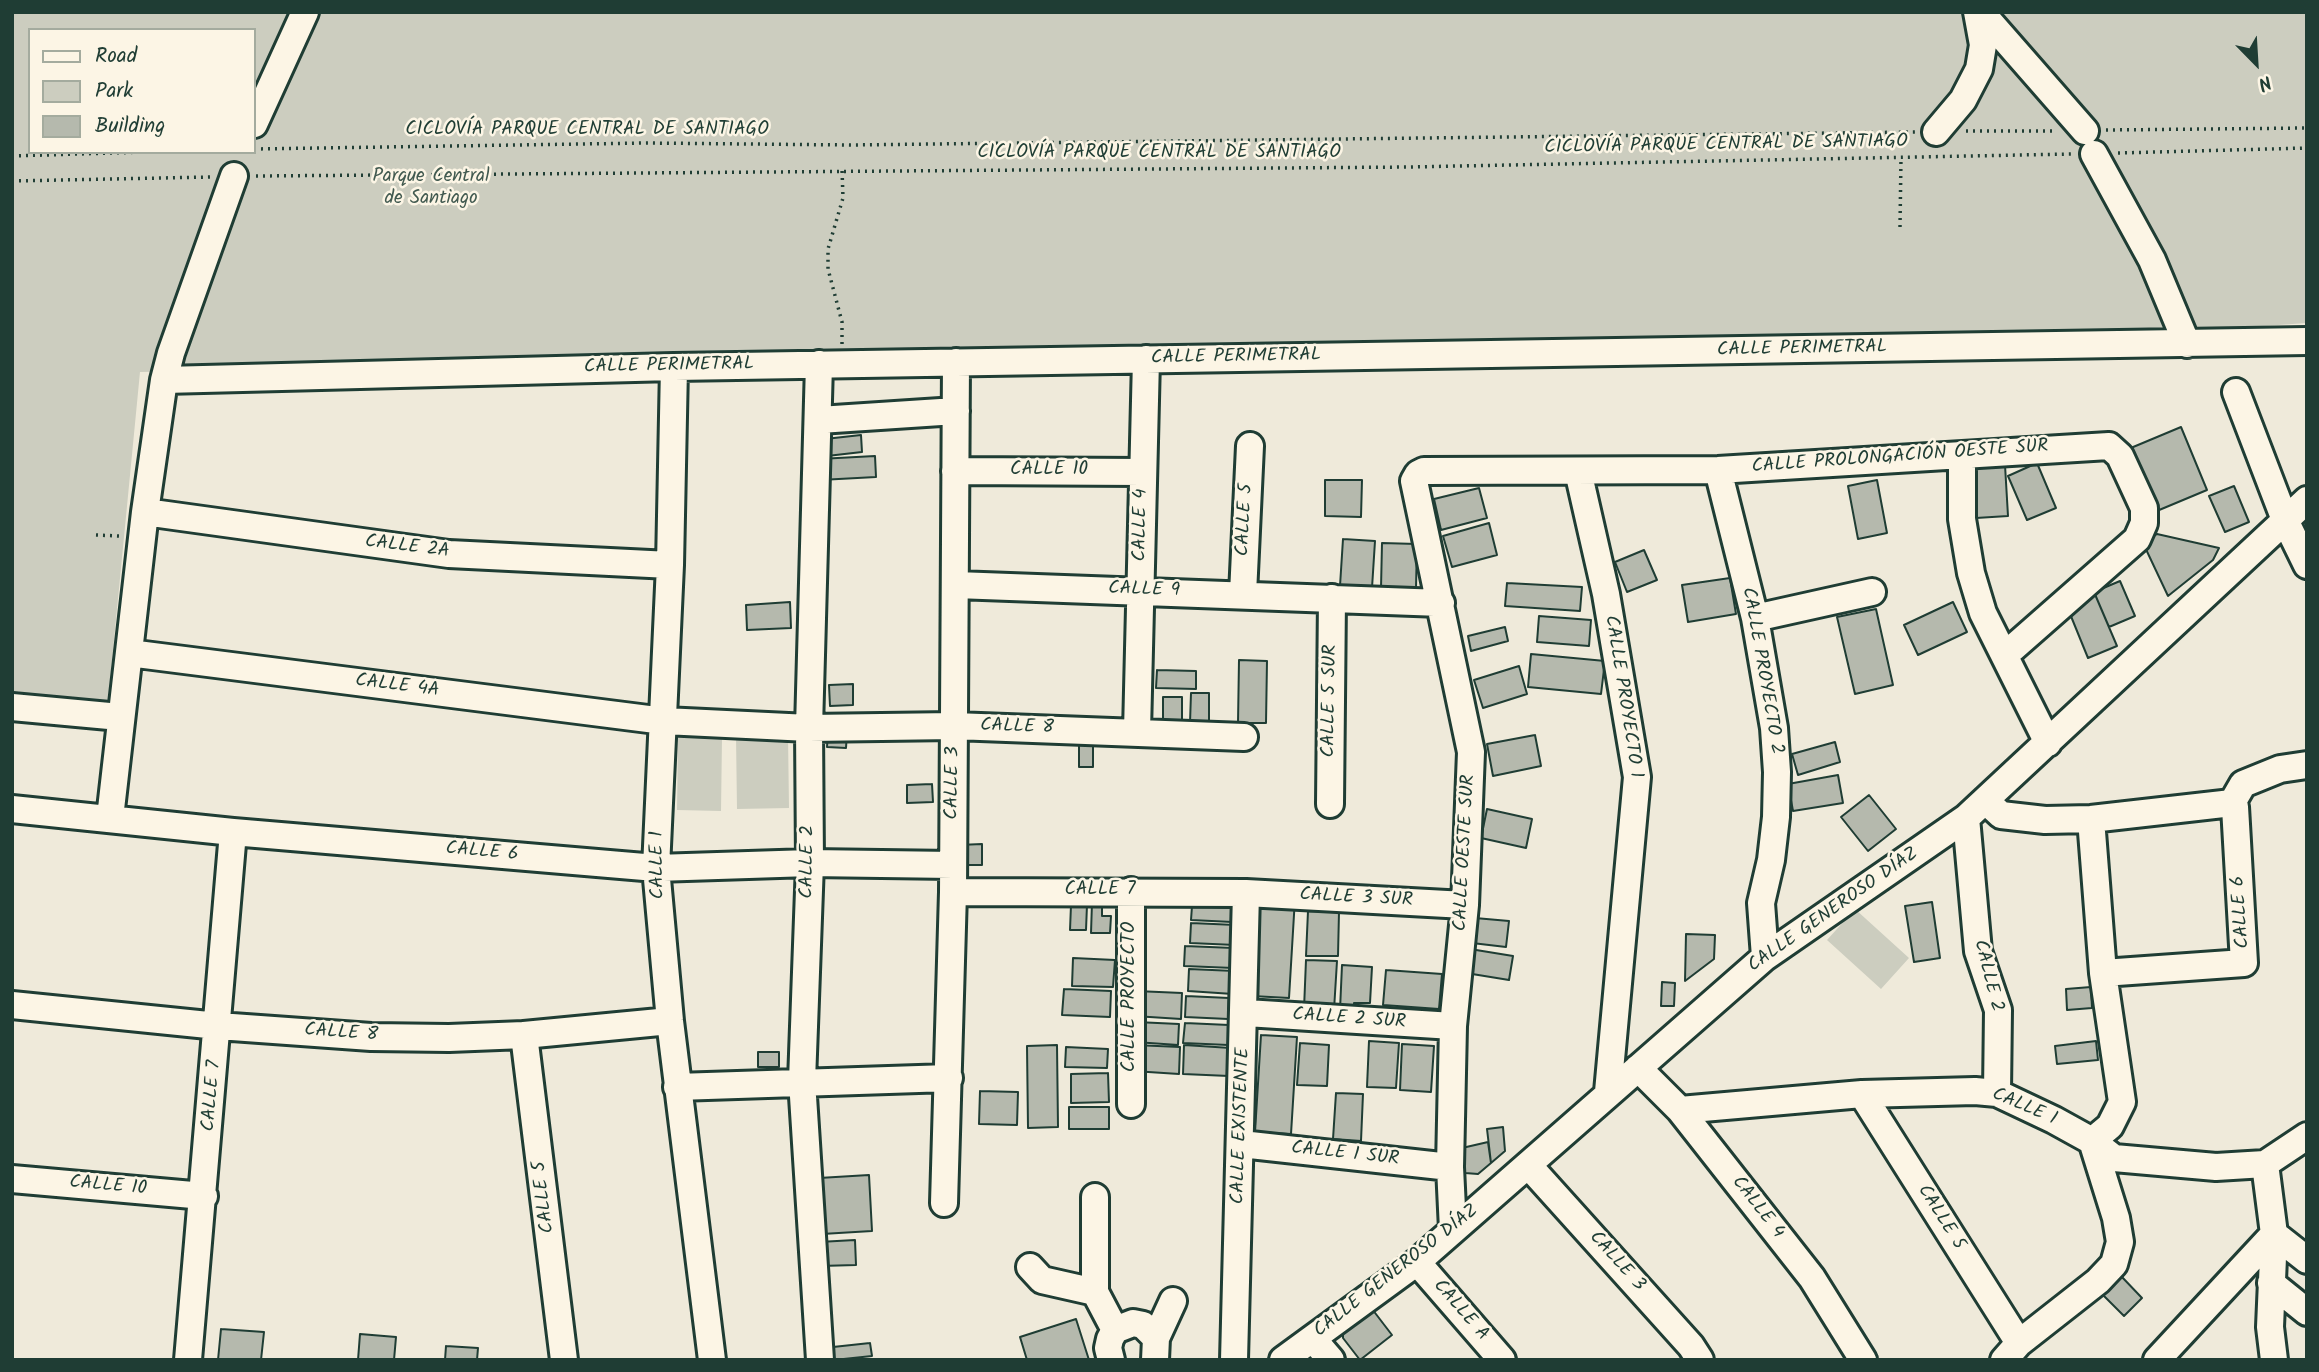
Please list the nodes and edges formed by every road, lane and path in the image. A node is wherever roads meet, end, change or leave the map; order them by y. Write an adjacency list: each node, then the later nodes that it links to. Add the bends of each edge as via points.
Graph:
1 (305, 12): 3 (street)
2 (1979, 12): 5 (street, via 1983,45 1979,69 1963,100); 6 (street)
3 (256, 120)
4 (2307, 128): 6 (path, CICLOVÍA PARQUE CENTRAL DE SANTIAGO)
5 (1936, 132): 6 (path, CICLOVÍA PARQUE CENTRAL DE SANTIAGO); 8 (path, CICLOVÍA PARQUE CENTRAL DE SANTIAGO)
6 (2089, 142): 7 (path, CICLOVÍA PARQUE CENTRAL DE SANTIAGO); 11 (path, CICLOVÍA PARQUE CENTRAL DE SANTIAGO); 17 (street, via 2152,260)
7 (2307, 148)
8 (256, 149)
9 (78, 154): 10 (path)
10 (12, 156)
11 (1901, 157): 12 (path, CICLOVÍA PARQUE CENTRAL DE SANTIAGO, via 1408,167); 15 (path)
12 (842, 169): 13 (path, CICLOVÍA PARQUE CENTRAL DE SANTIAGO); 20 (path, via 843,198 828,249 828,269 842,322)
13 (234, 176): 14 (path, CICLOVÍA PARQUE CENTRAL DE SANTIAGO); 22 (street)
14 (12, 181)
15 (1900, 227)
16 (2307, 341): 17 (street, CALLE PERIMETRAL)
17 (2187, 344): 18 (street, CALLE PERIMETRAL)
18 (1146, 359): 19 (street, CALLE PERIMETRAL); 31 (street, CALLE 4)
19 (956, 362): 20 (street, CALLE PERIMETRAL); 24 (street, CALLE 3)
20 (830, 364): 21 (street, CALLE PERIMETRAL); 25 (street, CALLE 2)
21 (674, 367): 22 (street, CALLE PERIMETRAL); 36 (street, CALLE 1)
22 (164, 380): 34 (street)
23 (2236, 392): 35 (street)
24 (957, 411): 25 (street); 29 (street, CALLE 3)
25 (819, 420): 51 (street, CALLE 2)
26 (1250, 446): 41 (street, CALLE 5)
27 (1962, 456): 28 (street, CALLE PROLONGACIÓN OESTE SUR); 46 (street, via 1962,519 1971,573 1983,613); 46 (street, CALLE PROLONGACIÓN OESTE SUR, via 2109,446 2120,456 2144,508 2137,539)
28 (1718, 470): 30 (street, CALLE PROLONGACIÓN OESTE SUR); 44 (street, CALLE PROYECTO 2)
29 (955, 471): 31 (street, CALLE 10); 38 (street, CALLE 3)
30 (1578, 471): 32 (street, CALLE PROLONGACIÓN OESTE SUR, via 1424,471); 82 (street, CALLE PROYECTO 1, via 1606,594 1637,777)
31 (1143, 472): 39 (street, CALLE 4)
32 (1414, 481): 43 (street, CALLE OESTE SUR)
33 (2307, 500): 35 (street, CALLE GENEROSO DÍAZ)
34 (145, 512): 36 (street, CALLE 2A, via 449,554); 45 (street)
35 (2285, 520): 37 (street); 54 (street, CALLE GENEROSO DÍAZ)
36 (670, 565): 49 (street, CALLE 1)
37 (2307, 565)
38 (956, 585): 39 (street, CALLE 9); 50 (street, CALLE 3)
39 (1141, 591): 41 (street, CALLE 9); 52 (street, CALLE 4)
40 (1872, 592): 44 (street)
41 (1242, 594): 42 (street, CALLE 9)
42 (1332, 598): 43 (street, CALLE 9); 57 (street, CALLE 5 SUR)
43 (1441, 603): 69 (street, CALLE OESTE SUR, via 1471,752)
44 (1755, 618): 70 (street, CALLE PROYECTO 2, via 1777,772 1771,860 1761,903)
45 (129, 653): 48 (street); 49 (street, CALLE 4A)
46 (2005, 655): 54 (street)
47 (12, 707): 48 (street)
48 (120, 717): 60 (street)
49 (664, 721): 51 (street, CALLE 8); 65 (street, CALLE 1)
50 (954, 726): 51 (street, CALLE 8); 52 (street, CALLE 8); 64 (street, CALLE 3)
51 (809, 728): 63 (street, CALLE 2)
52 (1137, 732): 53 (street, CALLE 8)
53 (1244, 737)
54 (2048, 743): 59 (street, CALLE GENEROSO DÍAZ)
55 (2307, 765): 56 (street, via 2280,769 2243,784)
56 (2232, 803): 61 (street); 71 (street, CALLE 6, via 2244,963)
57 (1330, 804)
58 (12, 809): 60 (street, CALLE 6)
59 (1976, 810): 61 (street, via 2045,820); 70 (street, CALLE GENEROSO DÍAZ); 83 (street, CALLE 2, via 1978,951 1998,1010)
60 (110, 818): 62 (street, CALLE 6)
61 (2091, 819): 71 (street)
62 (233, 832): 65 (street, CALLE 6); 75 (street, CALLE 7)
63 (810, 863): 64 (street, CALLE 6); 65 (street, CALLE 6); 80 (street, CALLE 2)
64 (953, 865): 67 (street, CALLE 3)
65 (656, 868): 74 (street, CALLE 1)
66 (1131, 891): 67 (street, CALLE 7); 68 (street, CALLE 7); 85 (street, CALLE PROYECTO)
67 (953, 892): 79 (street, CALLE 3)
68 (1247, 893): 69 (street, CALLE 3 SUR); 73 (street, CALLE EXISTENTE)
69 (1465, 905): 76 (street, CALLE OESTE SUR)
70 (1765, 957): 78 (street, CALLE GENEROSO DÍAZ)
71 (2103, 973): 88 (street, via 2122,1102 2110,1126)
72 (12, 1005): 75 (street, CALLE 8)
73 (1246, 1013): 76 (street, CALLE 2 SUR); 89 (street, CALLE EXISTENTE)
74 (670, 1021): 77 (street, CALLE 8); 81 (street, CALLE 1)
75 (218, 1026): 77 (street, CALLE 8, via 372,1037); 94 (street, CALLE 7)
76 (1453, 1026): 92 (street, CALLE OESTE SUR)
77 (524, 1035): 111 (street, CALLE 5)
78 (1638, 1068): 82 (street, CALLE GENEROSO DÍAZ); 86 (street, CALLE 4)
79 (949, 1078): 80 (street); 96 (street, CALLE 3)
80 (802, 1081): 81 (street); 113 (street, CALLE 2)
81 (677, 1087): 112 (street, CALLE 1)
82 (1608, 1092): 91 (street, CALLE GENEROSO DÍAZ)
83 (1997, 1093): 84 (street, CALLE 1); 88 (street, CALLE 1)
84 (1862, 1094): 86 (street, CALLE 1); 109 (street, CALLE 5)
85 (1131, 1104)
86 (1680, 1110): 120 (street, CALLE 4, via 1812,1278)
87 (2306, 1138): 90 (street)
88 (2092, 1140): 90 (street, CALLE 1, via 2114,1158 2216,1167); 109 (street, via 2116,1218 2120,1242 2114,1264)
89 (1241, 1144): 92 (street, CALLE 1 SUR); 115 (street, CALLE EXISTENTE)
90 (2265, 1164): 98 (street)
91 (1529, 1166): 97 (street, CALLE GENEROSO DÍAZ); 119 (street, CALLE 3)
92 (1450, 1167): 97 (street, CALLE OESTE SUR)
93 (12, 1179): 94 (street, CALLE 10)
94 (204, 1196): 110 (street, CALLE 7)
95 (1095, 1197): 103 (street)
96 (944, 1203)
97 (1453, 1230): 100 (street, CALLE GENEROSO DÍAZ)
98 (2274, 1234): 99 (street); 102 (street); 121 (street)
99 (2307, 1260)
100 (1417, 1262): 107 (street, CALLE GENEROSO DÍAZ); 118 (street, CALLE A)
101 (1031, 1267): 103 (street, via 1042,1280)
102 (2272, 1283): 105 (street); 122 (street)
103 (1094, 1292): 106 (street)
104 (1173, 1301): 108 (street)
105 (2307, 1312)
106 (1115, 1330): 108 (street, via 1133,1323 1143,1325); 114 (street, via 1108,1348)
107 (1313, 1339): 116 (street, CALLE GENEROSO DÍAZ); 117 (street)
108 (1156, 1349)
109 (2013, 1354)
110 (188, 1360)
111 (564, 1360)
112 (712, 1360)
113 (820, 1360)
114 (1111, 1360)
115 (1234, 1360)
116 (1283, 1360)
117 (1331, 1360)
118 (1502, 1360)
119 (1700, 1360)
120 (1863, 1360)
121 (2157, 1360)
122 (2274, 1360)

